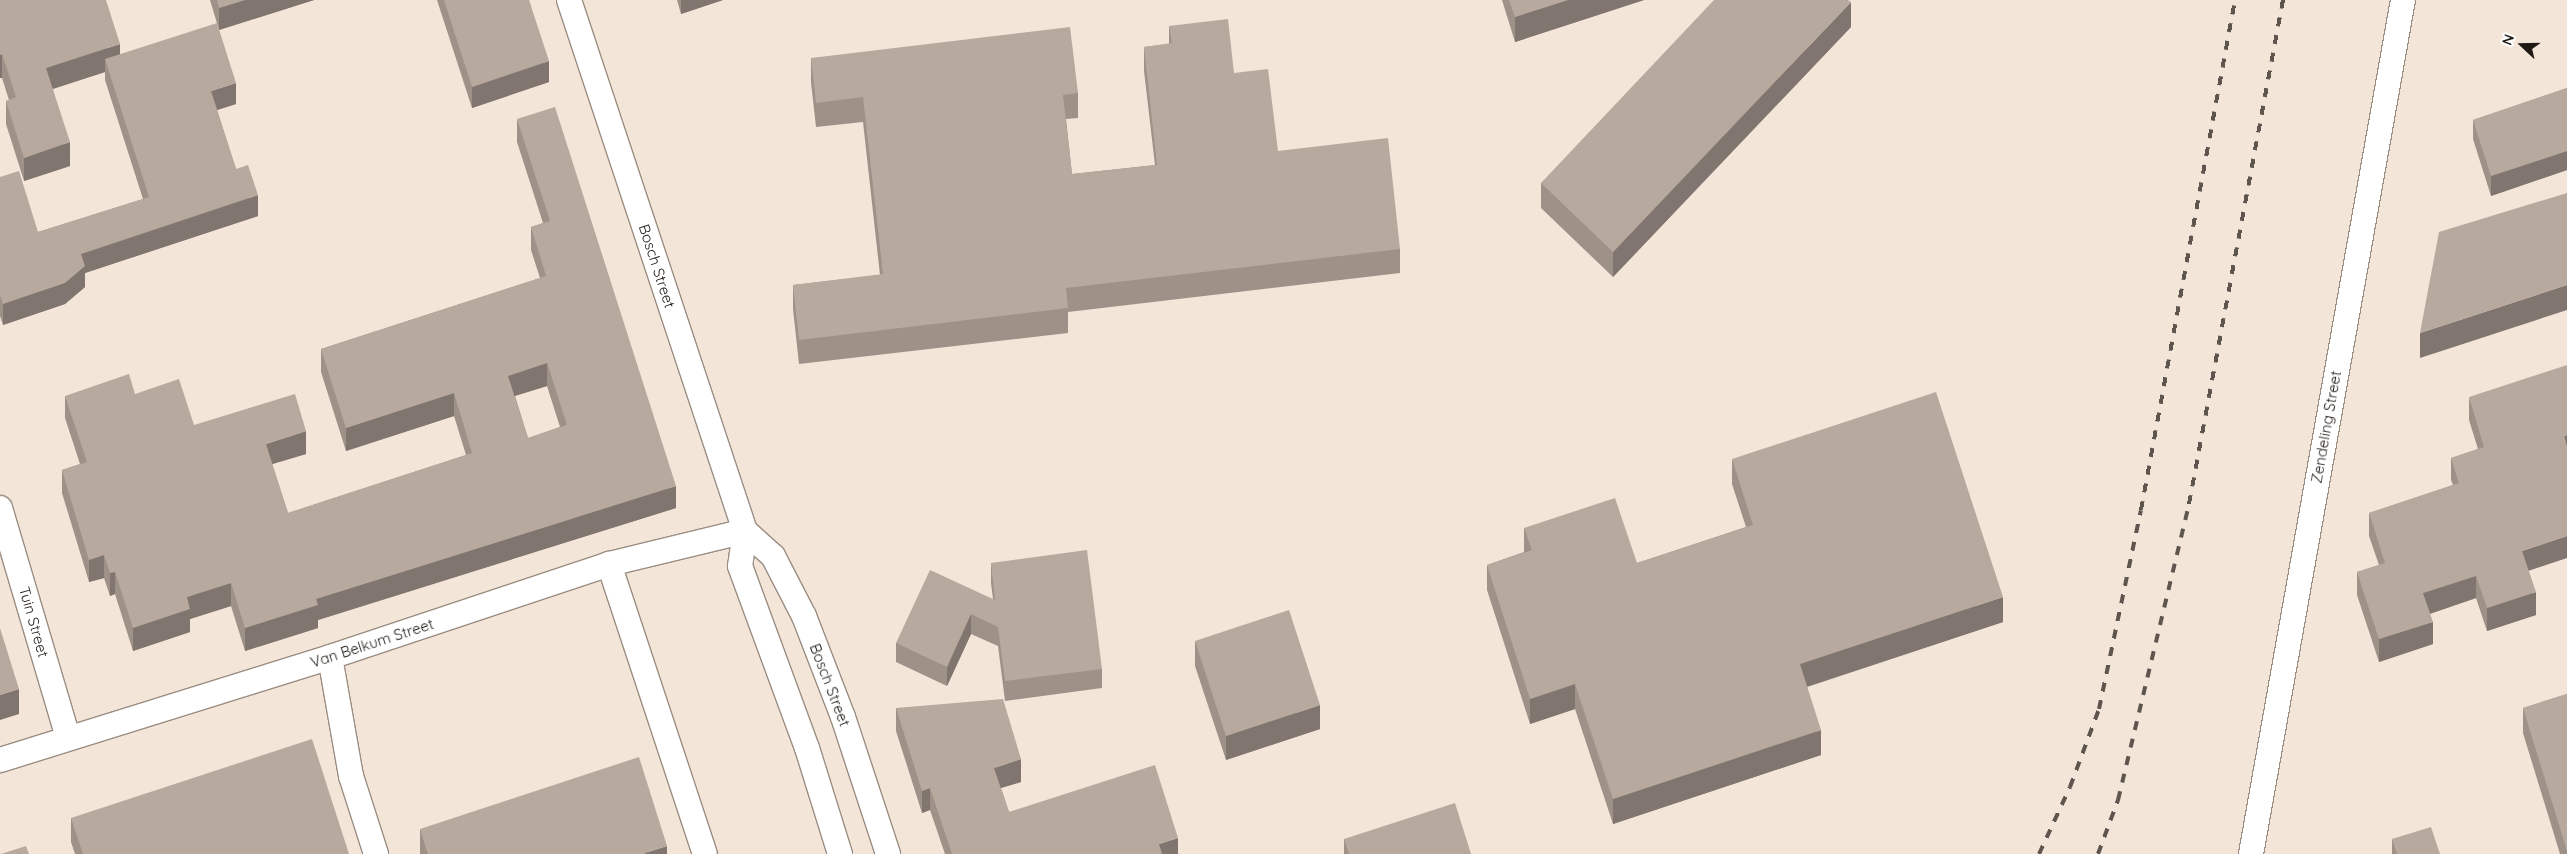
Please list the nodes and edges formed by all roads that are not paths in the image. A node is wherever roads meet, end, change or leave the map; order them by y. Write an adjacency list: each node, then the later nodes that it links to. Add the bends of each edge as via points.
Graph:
1 (569, 0): 4 (street, Bosch Street)
2 (2402, 0): 13 (street, Zendeling Street)
3 (0, 508): 7 (street, Tuin Street)
4 (745, 531): 5 (street, Van Belkum Street); 11 (street, Bosch Street, via 740,566 807,748); 12 (street, Bosch Street, via 773,556 804,616 843,717)
5 (609, 564): 6 (street, Van Belkum Street); 10 (street)
6 (330, 657): 7 (street, Van Belkum Street); 9 (street, via 351,776)
7 (68, 737): 8 (street, Van Belkum Street)
8 (0, 760)
9 (376, 854)
10 (705, 854)
11 (840, 854)
12 (888, 854)
13 (2251, 854)

